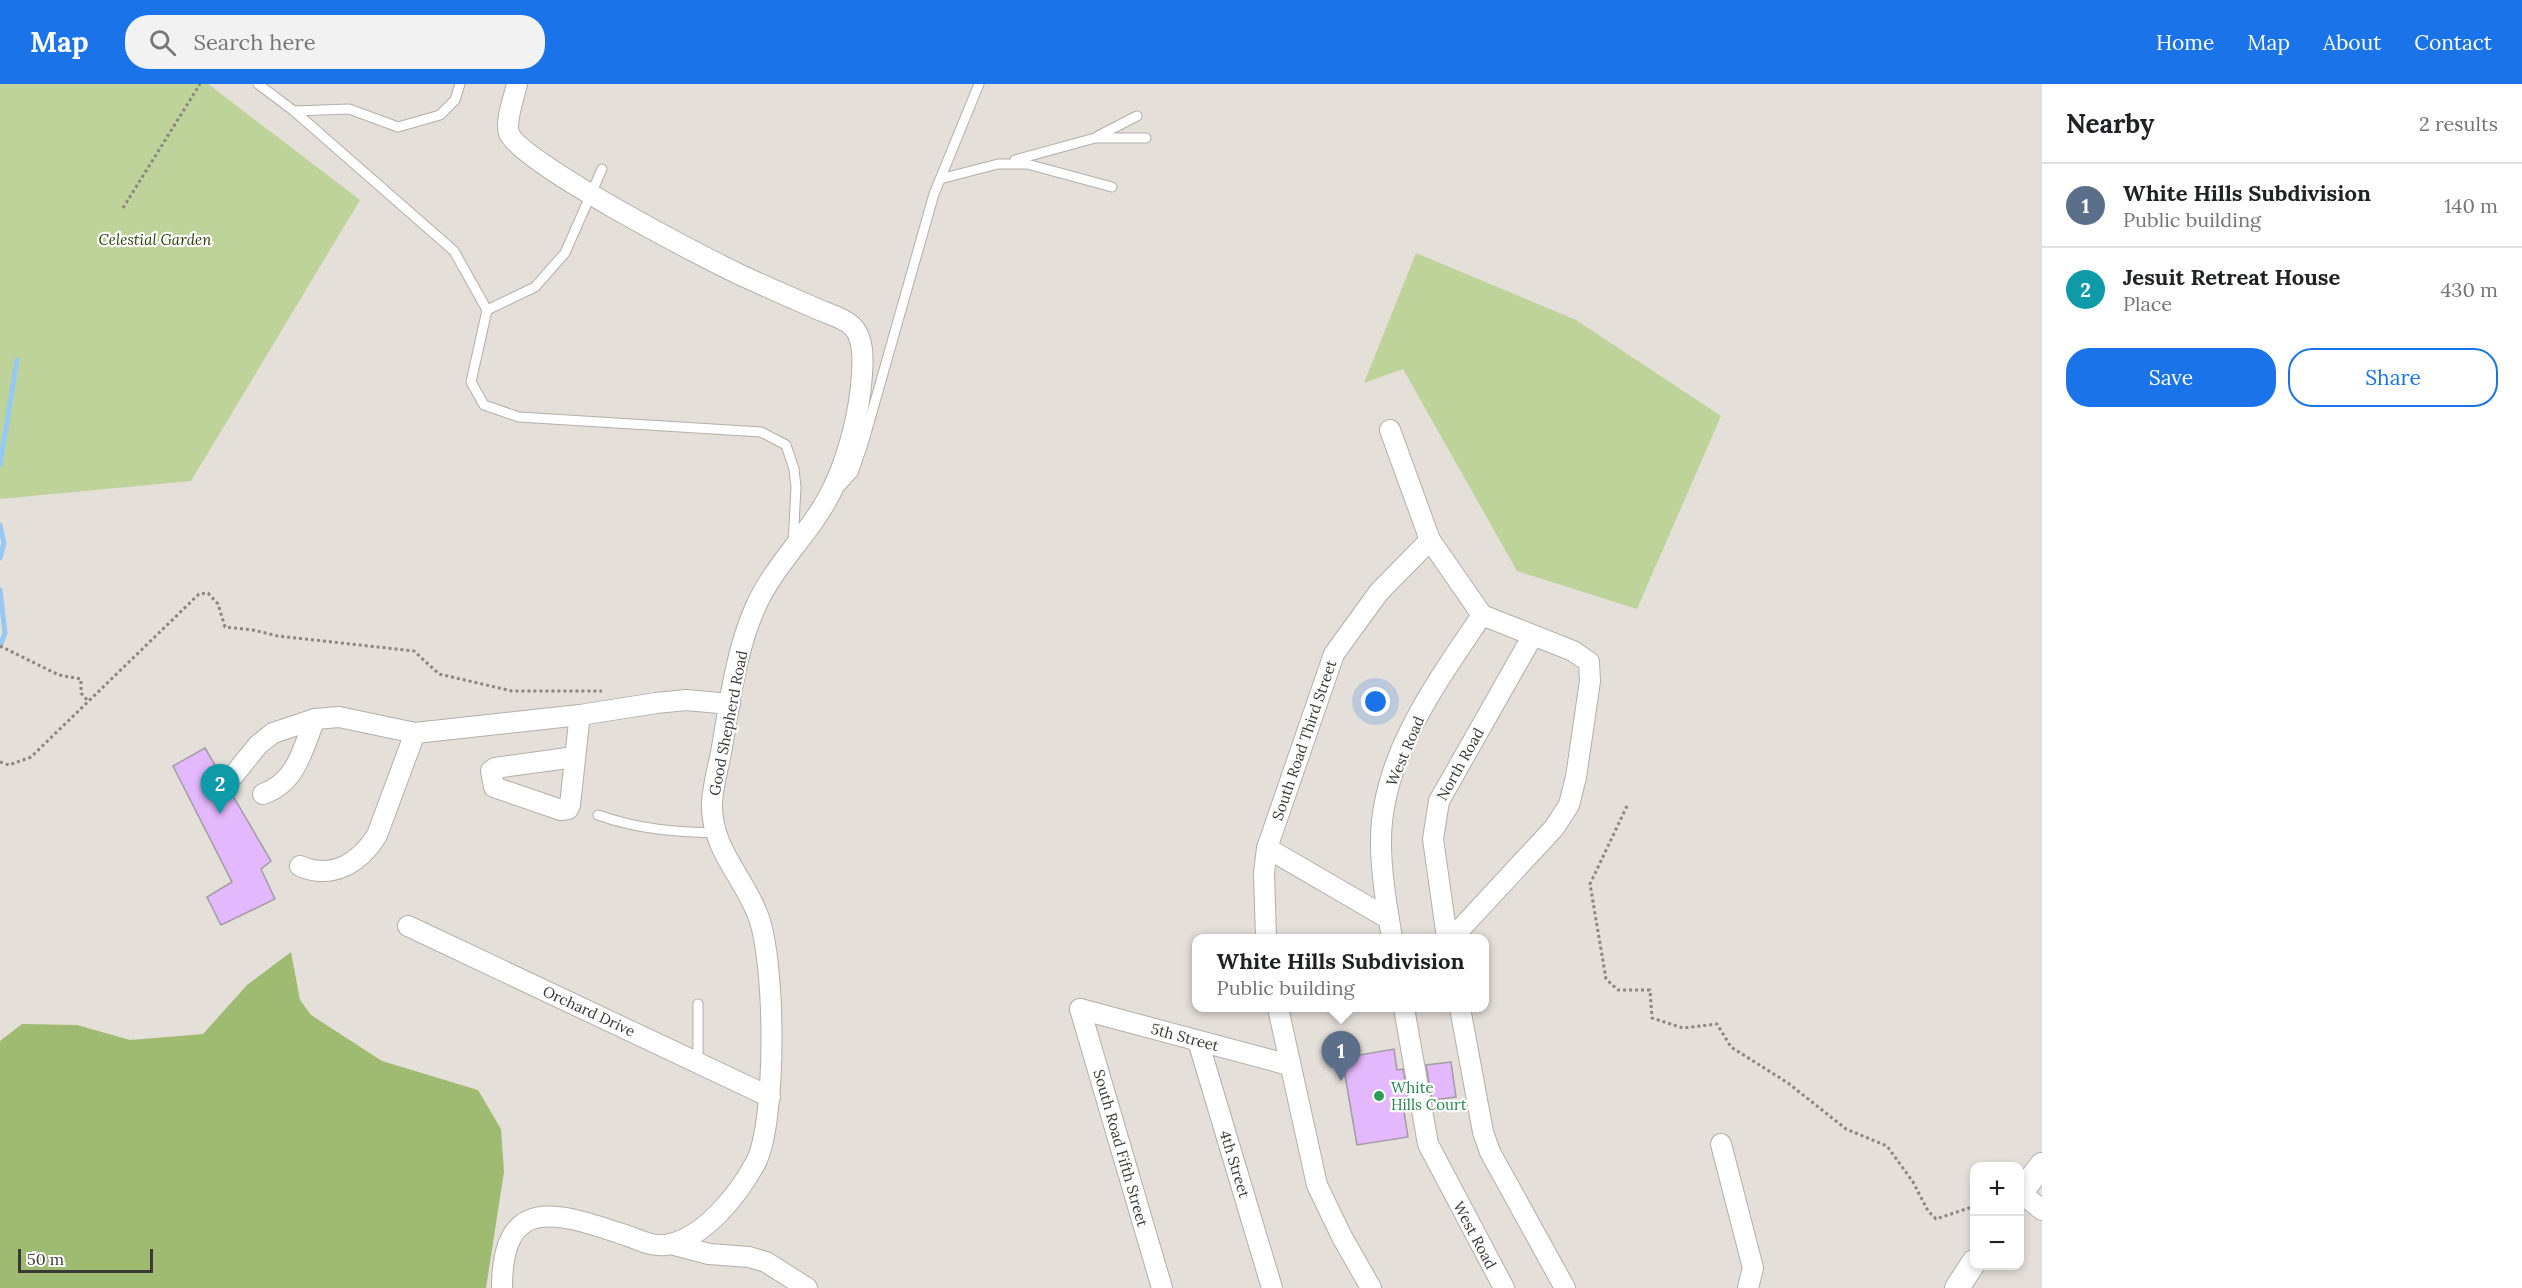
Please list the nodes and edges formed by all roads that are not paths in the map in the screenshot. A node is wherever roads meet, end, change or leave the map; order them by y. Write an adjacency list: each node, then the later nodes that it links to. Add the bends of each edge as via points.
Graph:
1 (258, 84): 5 (lane)
2 (460, 84): 5 (lane, via 455,100 440,115 398,127 349,109)
3 (517, 84): 13 (street, via 508,128 511,138 538,162)
4 (979, 84): 11 (lane)
5 (294, 111): 14 (lane, via 454,251)
6 (1137, 116): 7 (lane)
7 (1095, 138): 8 (lane); 9 (lane)
8 (1146, 138)
9 (998, 164): 11 (lane); 12 (lane, via 1027,164)
10 (602, 169): 13 (lane)
11 (940, 179): 16 (lane, via 853,473)
12 (1112, 187)
13 (590, 194): 14 (lane, via 565,253 535,287); 16 (street, Good Shepherd Road, via 741,276 850,323 856,330 862,345 862,377 850,436)
14 (487, 310): 18 (lane, via 471,382 484,405 519,417 761,432 786,445 796,487)
15 (1390, 430): 17 (street)
16 (833, 489): 18 (street, Good Shepherd Road)
17 (1430, 540): 19 (street); 30 (street, South Road Third Street, via 1379,592 1334,654)
18 (792, 549): 21 (street, Good Shepherd Road, via 756,607)
19 (1482, 615): 20 (street); 33 (street, West Road, via 1437,682 1393,774 1385,802 1381,843)
20 (1532, 637): 35 (street, North Road, via 1438,801 1433,838); 36 (street, via 1574,651 1589,662 1590,681 1569,805 1554,828)
21 (730, 704): 22 (street, via 686,700); 29 (street, Good Shepherd Road, via 712,805)
22 (580, 715): 24 (street); 25 (street)
23 (315, 719): 24 (street, via 339,717); 26 (street, via 273,733 258,744); 27 (street, via 288,780)
24 (415, 733): 31 (street, via 368,850 335,870 312,872)
25 (575, 757)
26 (233, 776)
27 (263, 794)
28 (598, 815): 29 (lane, via 626,825)
29 (716, 832): 45 (street, Good Shepherd Road, via 758,914 767,951 771,989)
30 (1267, 848): 33 (street); 34 (street, South Road Third Street)
31 (300, 866)
32 (408, 926): 43 (street, Orchard Drive)
33 (1391, 929)
34 (1266, 934)
35 (1446, 934)
36 (1457, 934)
37 (698, 1004): 43 (lane)
38 (1080, 1009): 42 (street, 5th Street); 55 (street, South Road Fifth Street)
39 (1279, 1012): 44 (street)
40 (1405, 1012): 58 (street, West Road, via 1428,1144)
41 (1461, 1012): 59 (street, via 1490,1152)
42 (1198, 1041): 44 (street, 5th Street); 56 (street, 4th Street)
43 (698, 1063): 45 (street, Orchard Drive)
44 (1289, 1065): 57 (street, via 1317,1185)
45 (770, 1097): 51 (street, Good Shepherd Road, via 759,1156 744,1185 705,1225)
46 (1721, 1144): 60 (street, via 1753,1268)
47 (2042, 1165): 48 (street)
48 (2024, 1187)
49 (2024, 1195): 50 (street)
50 (2042, 1210)
51 (671, 1244): 53 (street, via 650,1244 564,1217 536,1216 509,1240); 54 (street, via 766,1262)
52 (1970, 1268): 61 (street)
53 (502, 1288)
54 (807, 1288)
55 (1162, 1288)
56 (1272, 1288)
57 (1371, 1288)
58 (1504, 1288)
59 (1565, 1288)
60 (1748, 1288)
61 (1957, 1288)

